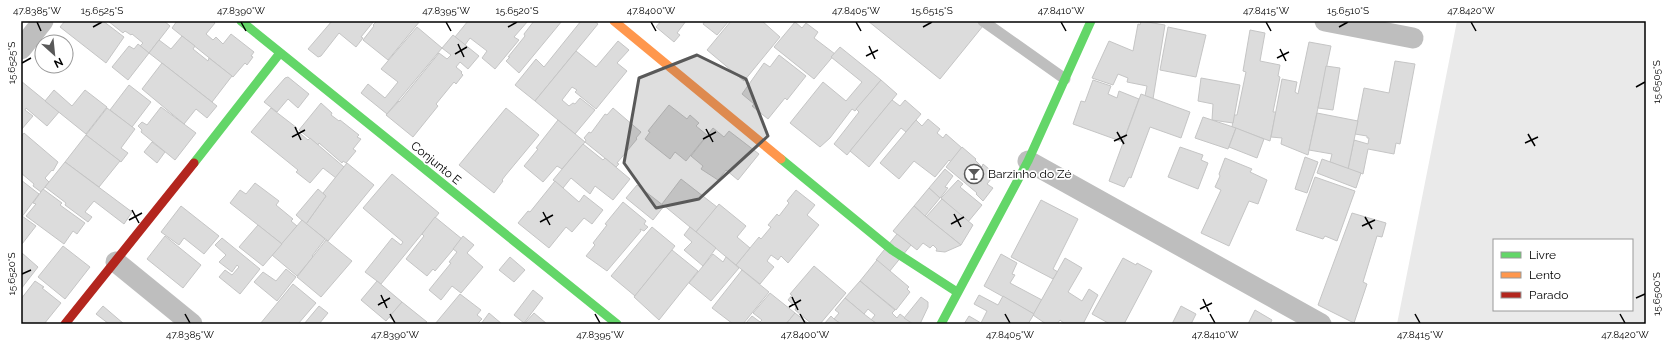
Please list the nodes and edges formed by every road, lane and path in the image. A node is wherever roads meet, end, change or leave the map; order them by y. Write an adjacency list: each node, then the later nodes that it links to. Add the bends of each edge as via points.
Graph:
1 (43, 21): 8 (street)
2 (241, 21): 9 (street, Conjunto E)
3 (614, 21): 13 (street, via 892,250)
4 (983, 21): 10 (lane)
5 (1091, 21): 10 (street)
6 (1325, 21): 7 (street)
7 (1413, 38)
8 (21, 49)
9 (280, 53): 12 (street); 16 (street, Conjunto E)
10 (1065, 79): 11 (street)
11 (1028, 161): 13 (street); 18 (street)
12 (116, 262): 14 (street); 15 (street)
13 (957, 292): 17 (street)
14 (65, 324)
15 (192, 324)
16 (616, 324)
17 (941, 324)
18 (1321, 324)

